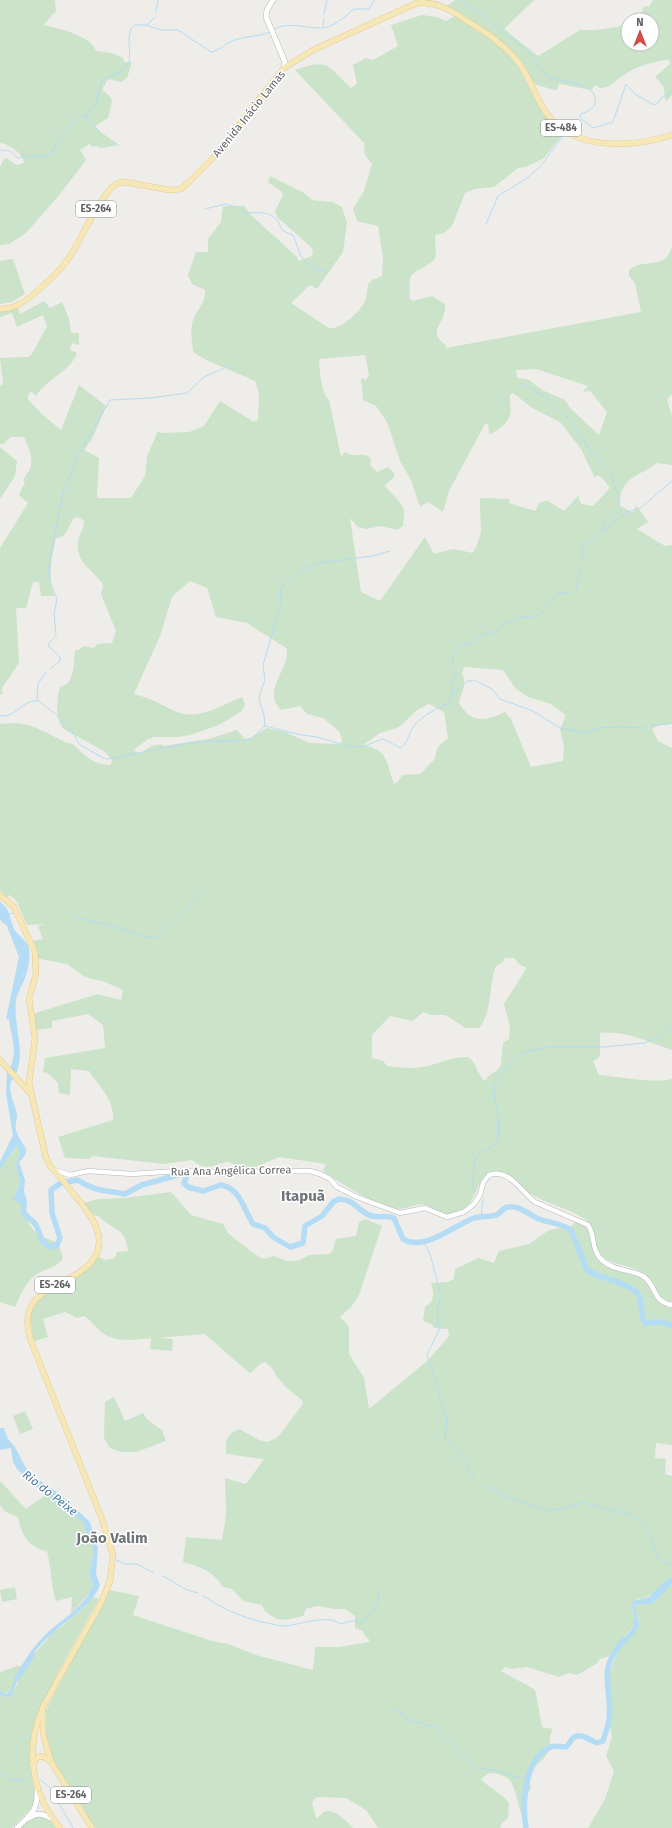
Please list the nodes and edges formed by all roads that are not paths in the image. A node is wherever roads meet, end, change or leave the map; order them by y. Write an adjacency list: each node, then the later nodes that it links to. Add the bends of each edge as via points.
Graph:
1 (273, 0): 2 (main road, via 266,17 285,62)
2 (284, 68): 3 (main road, Avenida Inácio Lamas / ES-484, via 313,50 387,15 426,2 442,6 472,23 501,45 518,62 548,116 572,134 589,141 611,144 654,140); 4 (main road, Avenida Inácio Lamas / ES-264, via 224,147 190,182 181,189 169,190 135,183 115,184 91,217 67,261 58,272 16,307)
3 (672, 135)
4 (0, 309)
5 (0, 895): 7 (main road, ES-264, via 14,907 35,952 36,974 29,999 35,1038)
6 (0, 1060): 8 (main road, ES-264)
7 (29, 1083): 8 (main road); 9 (main road, ES-264)
8 (21, 1084): 9 (main road, ES-264)
9 (30, 1093): 10 (main road, ES-264, via 46,1158)
10 (52, 1169): 11 (street, Rua Ana Angélica Correa, via 70,1175 88,1171 132,1174 180,1171 310,1171 330,1179 337,1187 357,1197 400,1214 425,1208 442,1216 452,1217 469,1209 477,1200 489,1175 503,1174 535,1202 588,1225 592,1232 593,1245 603,1261 622,1271 642,1276 648,1281 658,1299); 12 (main road, ES-264, via 94,1218 98,1232 97,1248 93,1259 86,1267 42,1293 36,1300 30,1312 29,1335 102,1519 113,1554 110,1581 98,1610)
11 (672, 1305)
12 (44, 1705): 13 (main road, ES-264, via 43,1734); 14 (main road, ES-264, via 32,1745)
13 (51, 1762): 14 (main road, via 42,1756); 19 (main road, ES-264)
14 (32, 1764): 15 (main road, ES-264)
15 (37, 1785): 16 (main road, ES-264); 17 (main road, via 38,1804)
16 (54, 1820): 17 (main road, via 44,1814 33,1815); 18 (main road, ES-264)
17 (17, 1828)
18 (60, 1828)
19 (92, 1828)

